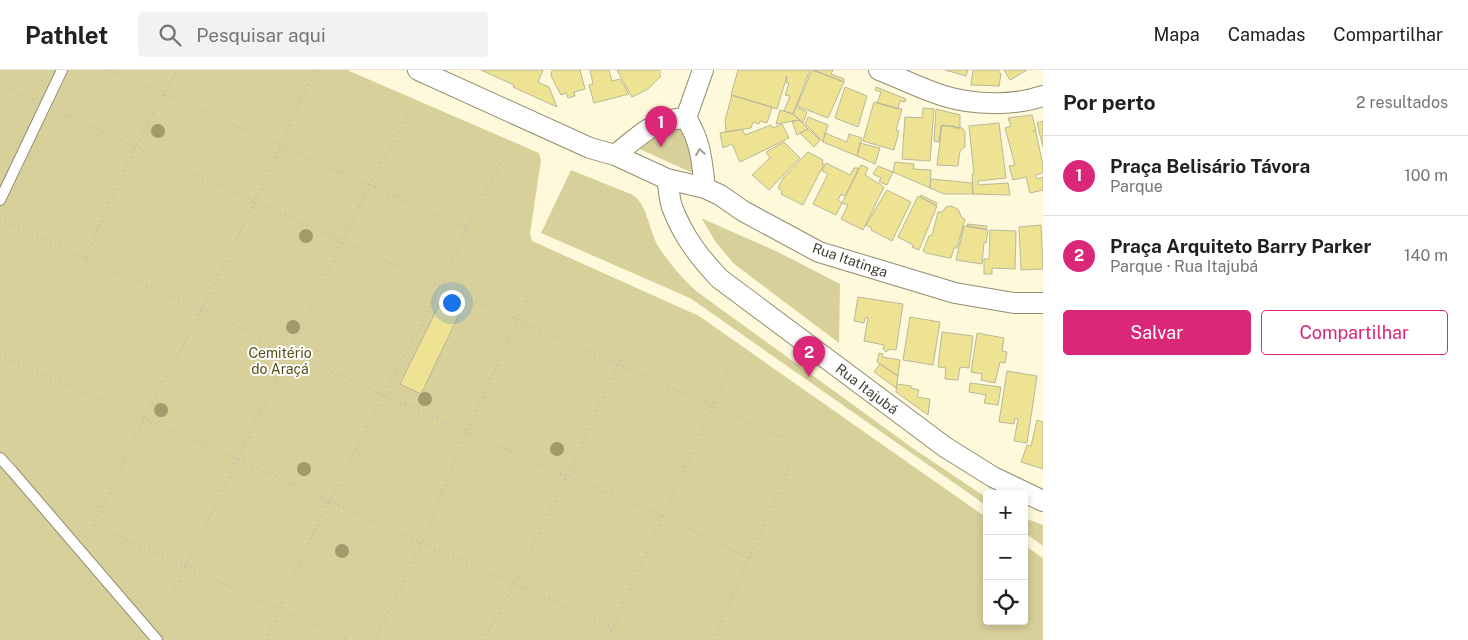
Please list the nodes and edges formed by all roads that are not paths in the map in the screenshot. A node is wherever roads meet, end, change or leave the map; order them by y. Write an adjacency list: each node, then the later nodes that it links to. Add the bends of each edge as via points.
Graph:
1 (62, 70): 10 (lane)
2 (418, 70): 7 (street, Rua Itatinga, via 590,148)
3 (703, 70): 6 (street)
4 (879, 70): 5 (street, via 945,96 974,102 1008,102)
5 (1043, 96)
6 (686, 118): 7 (street, via 659,123); 9 (street, one-way to 6, via 699,143)
7 (615, 155): 8 (street, Rua Itatinga)
8 (667, 179): 9 (street, Rua Itatinga); 13 (street, Rua Itajubá, via 672,205 685,234 720,279 945,447 994,478)
9 (704, 188): 11 (street, Rua Itatinga, via 819,252 955,293 1014,303)
10 (0, 200)
11 (1043, 303)
12 (0, 458): 14 (lane)
13 (1043, 501)
14 (157, 640)

